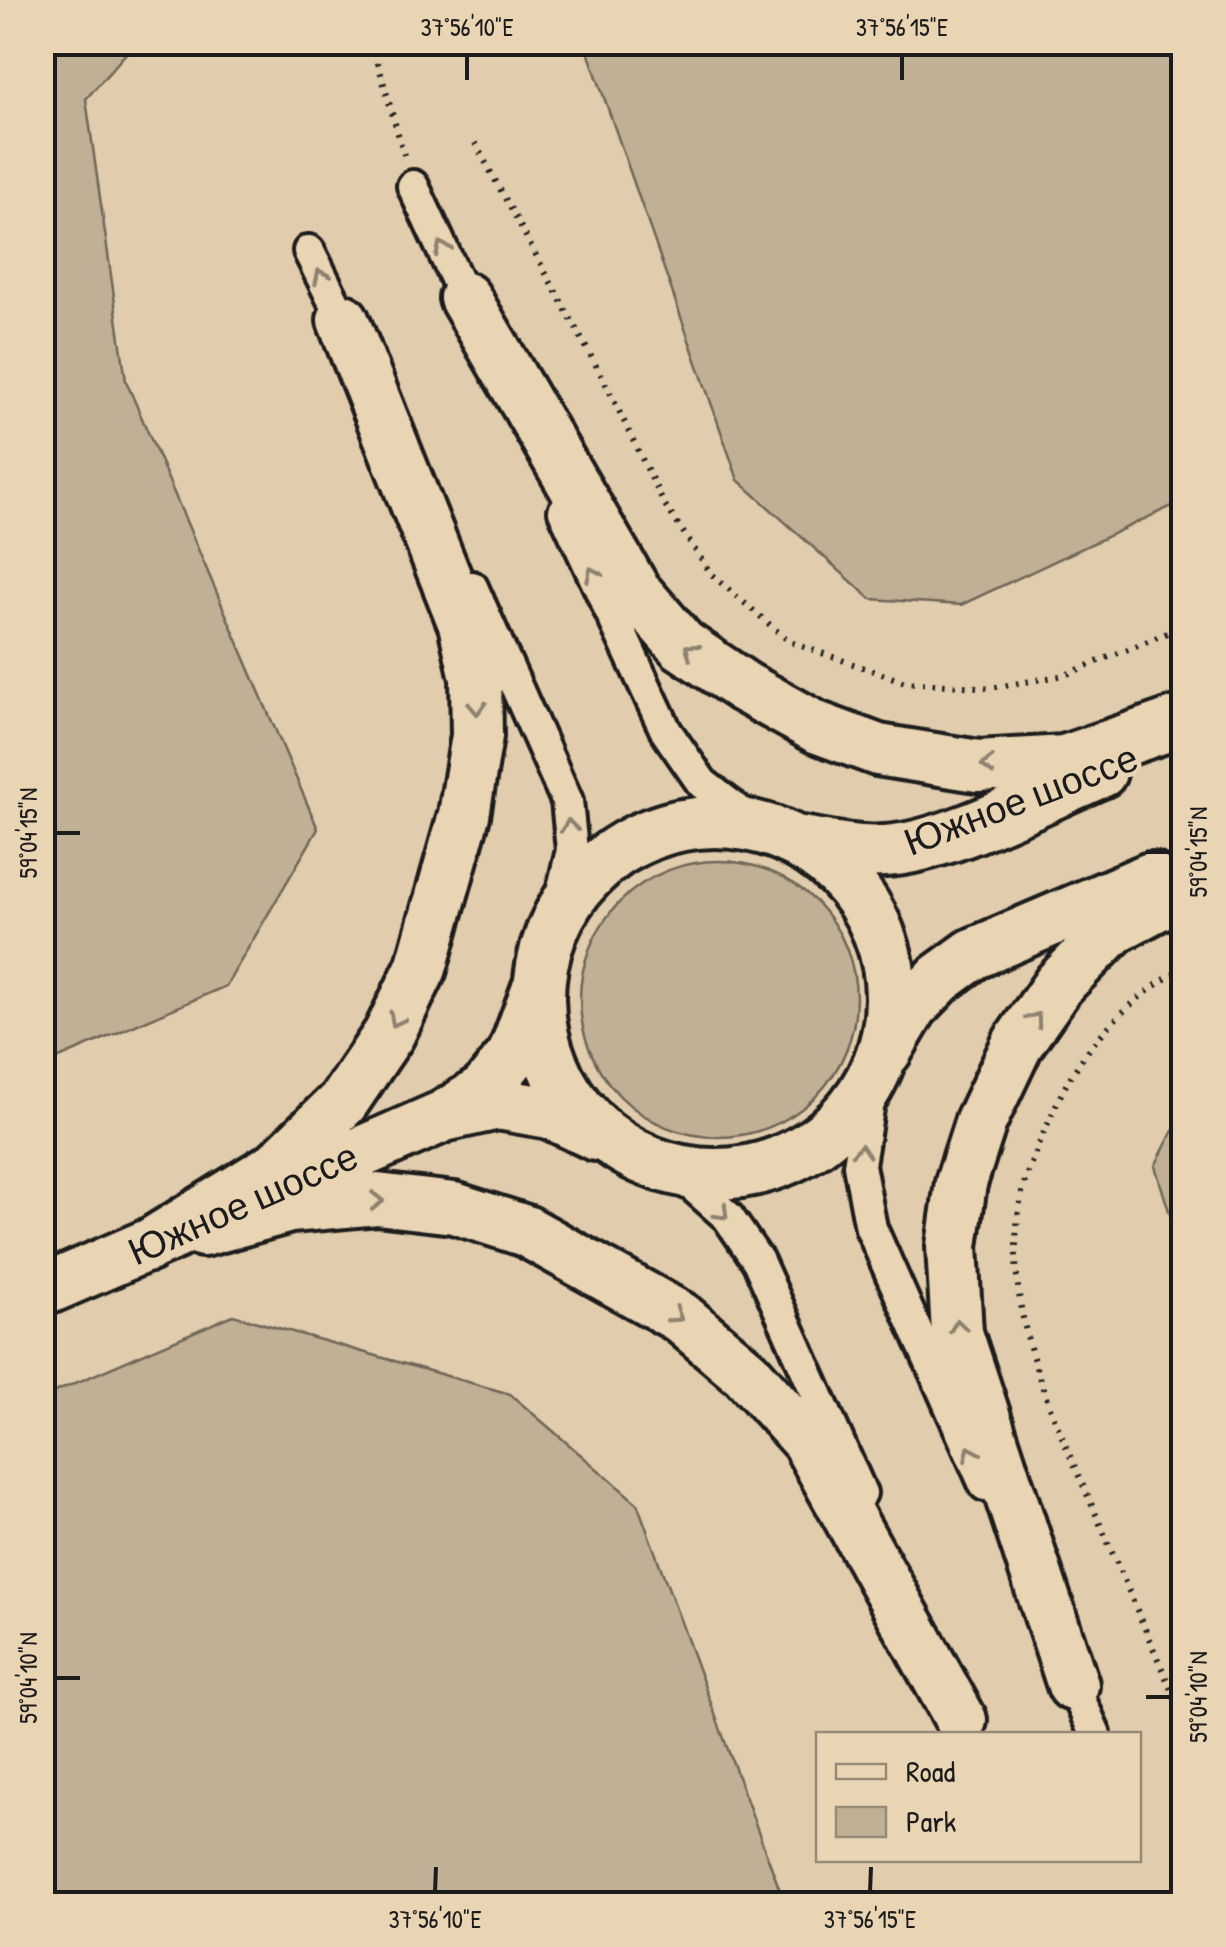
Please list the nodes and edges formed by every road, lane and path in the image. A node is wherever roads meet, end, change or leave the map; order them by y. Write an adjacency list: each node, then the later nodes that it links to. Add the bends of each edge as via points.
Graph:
1 (372, 42): 3 (path)
2 (475, 143): 7 (path, via 663,502 712,574 790,642 905,682 991,688 1065,675)
3 (412, 186): 5 (street, one-way to 3)
4 (309, 250): 6 (street, one-way to 4)
5 (465, 298): 8 (main road, one-way to 5, via 1065,761 978,766 878,750 816,727 744,687 682,644 635,592); 10 (street, one-way to 5, via 702,783 666,731)
6 (343, 320): 13 (street, one-way to 6, via 572,850 567,802 450,538); 19 (main road, one-way to 19, via 464,624 476,678 478,736 464,815 422,968 343,1102 277,1166)
7 (1184, 626)
8 (1184, 720)
9 (1184, 736): 10 (main road, Южное шоссе, via 936,842 888,852 847,850)
10 (778, 834): 13 (main road, Южное шоссе, via 698,822 640,838 590,872); 16 (main road, Южное шоссе, via 838,871 869,911 888,959 892,1010)
11 (1184, 864): 16 (main road, Южное шоссе, via 972,954 912,1007)
12 (1184, 891): 21 (main road, one-way to 12, via 956,1333 952,1246 958,1199 981,1121 1018,1044 1059,984 1114,928)
13 (555, 922): 15 (main road, Южное шоссе)
14 (1184, 968): 22 (path, via 1127,1008 1088,1049 1058,1099 1021,1197 1017,1250 1020,1311 1040,1384)
15 (538, 988): 17 (main road, Южное шоссе, via 512,1055 485,1090); 18 (main road, Южное шоссе, via 541,1032 555,1075 579,1112)
16 (877, 1068): 18 (main road, Южное шоссе, via 848,1114 814,1144 774,1165 730,1174 685,1173); 21 (street, one-way to 16, via 871,1228 859,1165)
17 (444, 1116): 18 (main road, Южное шоссе, via 498,1104 550,1112); 19 (main road, Южное шоссе)
18 (627, 1151): 23 (street, one-way to 23, via 692,1186 728,1217 758,1261)
19 (146, 1246): 20 (main road, Южное шоссе); 23 (main road, one-way to 23, via 290,1206 377,1199 454,1208 526,1231 680,1318 746,1373 807,1441)
20 (42, 1291)
21 (1073, 1685): 24 (street)
22 (1184, 1720)
23 (964, 1727)
24 (1094, 1732)

